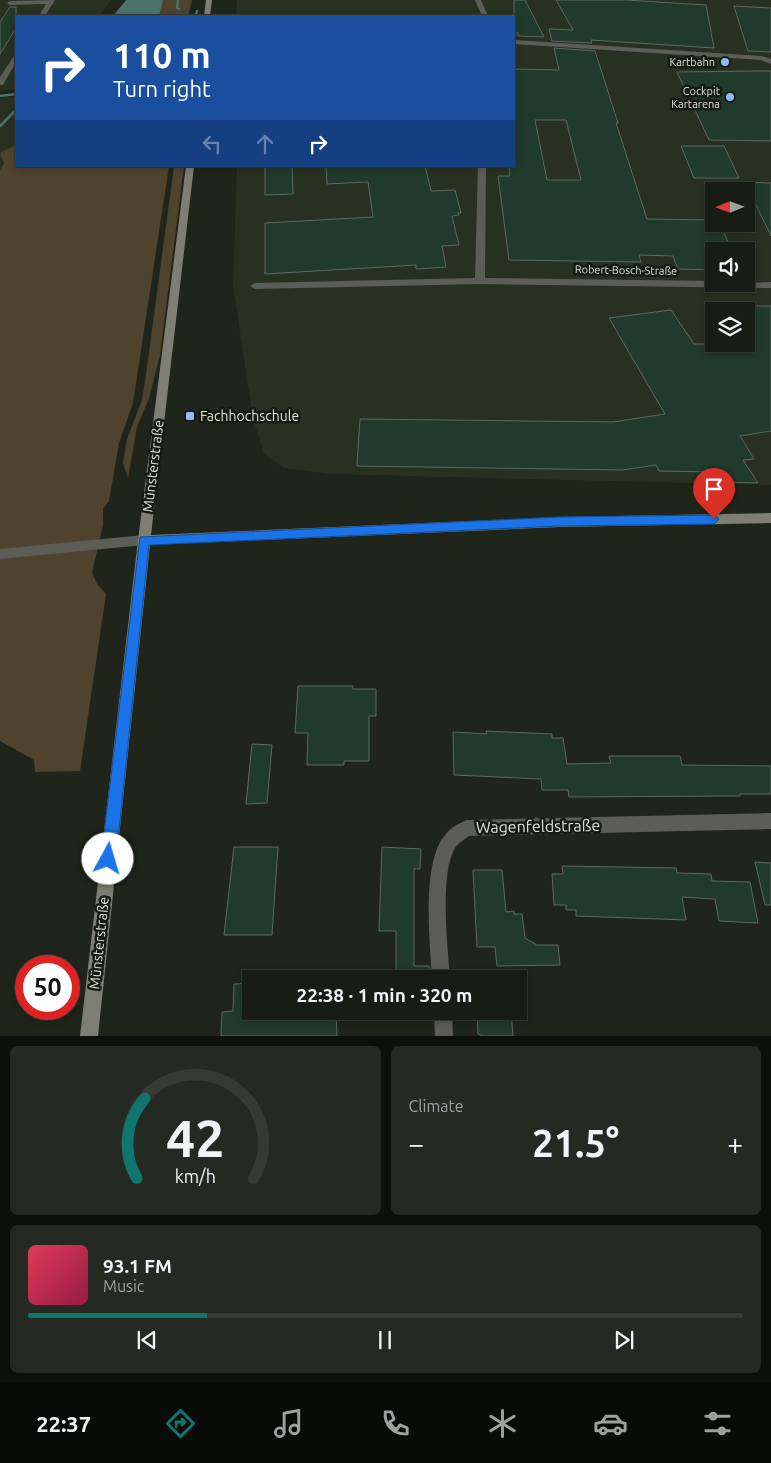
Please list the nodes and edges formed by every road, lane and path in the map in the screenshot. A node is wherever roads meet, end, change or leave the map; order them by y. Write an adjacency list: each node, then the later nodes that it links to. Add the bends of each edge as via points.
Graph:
1 (209, 0): 6 (main road)
2 (478, 0): 7 (street)
3 (51, 1): 4 (street); 5 (street)
4 (8, 3)
5 (43, 15)
6 (208, 15)
7 (485, 15)
8 (515, 42): 10 (street)
9 (15, 59): 11 (street)
10 (771, 60)
11 (0, 83)
12 (190, 167): 18 (main road, Münsterstraße)
13 (482, 167): 14 (street)
14 (480, 281): 15 (street, Robert-Bosch-Straße); 16 (street, Robert-Bosch-Straße)
15 (771, 285)
16 (255, 286)
17 (771, 518): 18 (main road, via 560,522)
18 (144, 540): 19 (street); 23 (main road, Münsterstraße)
19 (0, 554)
20 (771, 821): 21 (street, Wagenfeldstraße, via 467,828 450,841 440,862)
21 (441, 970)
22 (443, 1020): 24 (street)
23 (89, 1036)
24 (444, 1036)

